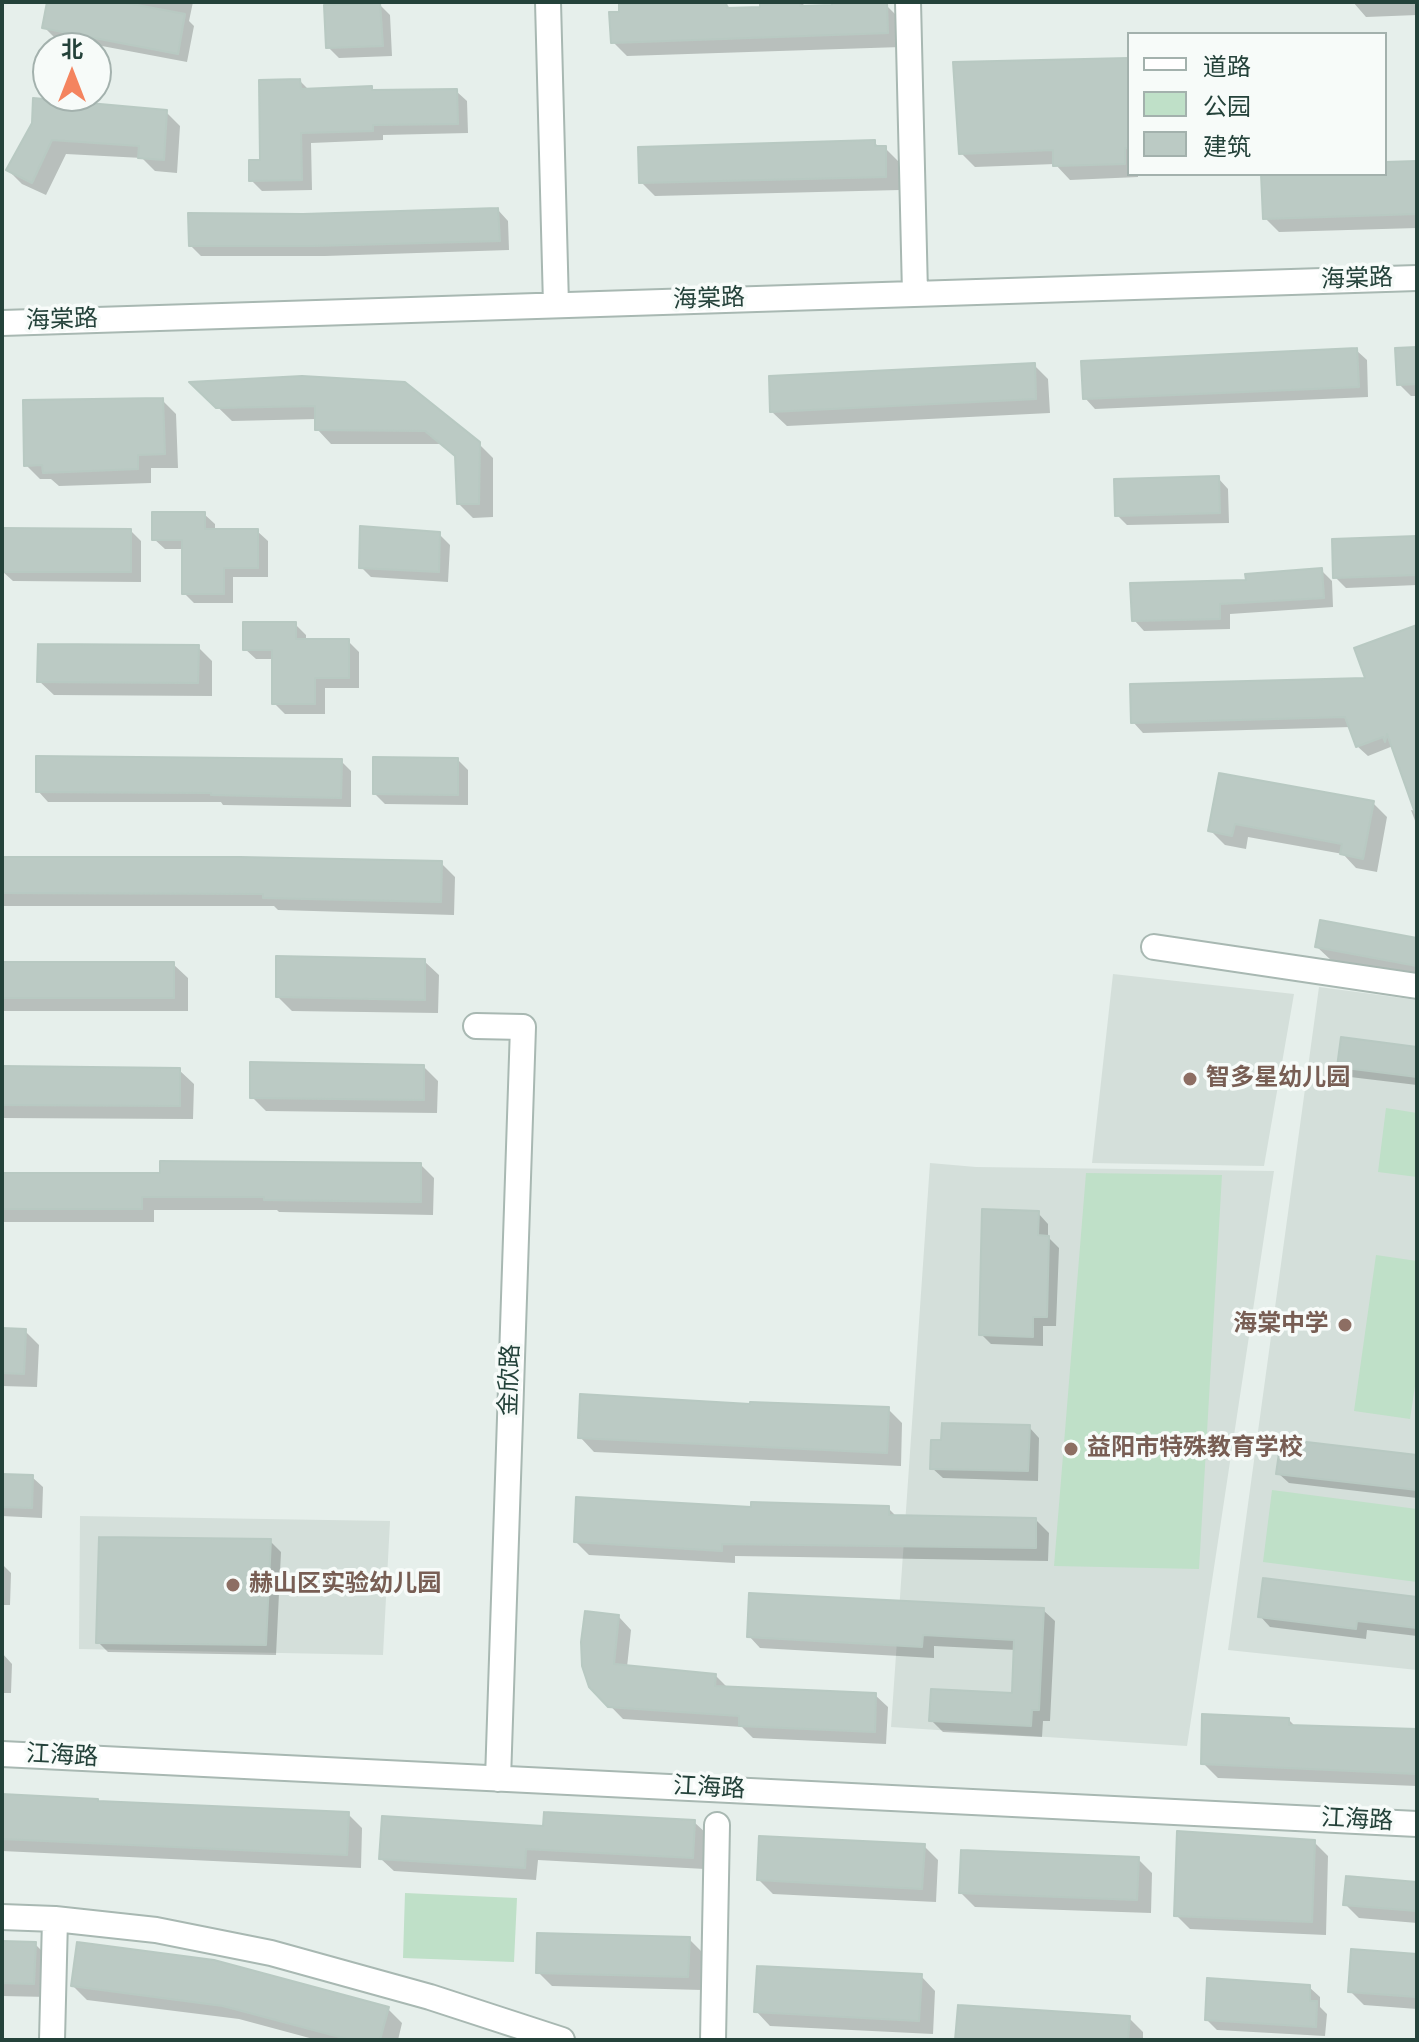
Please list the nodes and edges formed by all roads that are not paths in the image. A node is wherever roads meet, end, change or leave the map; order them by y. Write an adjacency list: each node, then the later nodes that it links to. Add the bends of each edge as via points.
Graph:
1 (548, 2): 5 (street)
2 (908, 2): 4 (street)
3 (1417, 278): 4 (street, 海棠路)
4 (915, 293): 5 (street, 海棠路)
5 (556, 305): 6 (street, 海棠路)
6 (2, 323)
7 (1154, 947): 8 (street)
8 (1417, 986)
9 (476, 1026): 11 (street, 金欣路, via 523,1027)
10 (2, 1754): 11 (street, 江海路)
11 (498, 1779): 12 (street, 江海路)
12 (1417, 1824)
13 (717, 1825): 18 (street)
14 (2, 1917): 15 (street)
15 (55, 1919): 16 (street); 17 (street, via 156,1930 271,1953)
16 (52, 2040)
17 (562, 2040)
18 (713, 2040)

